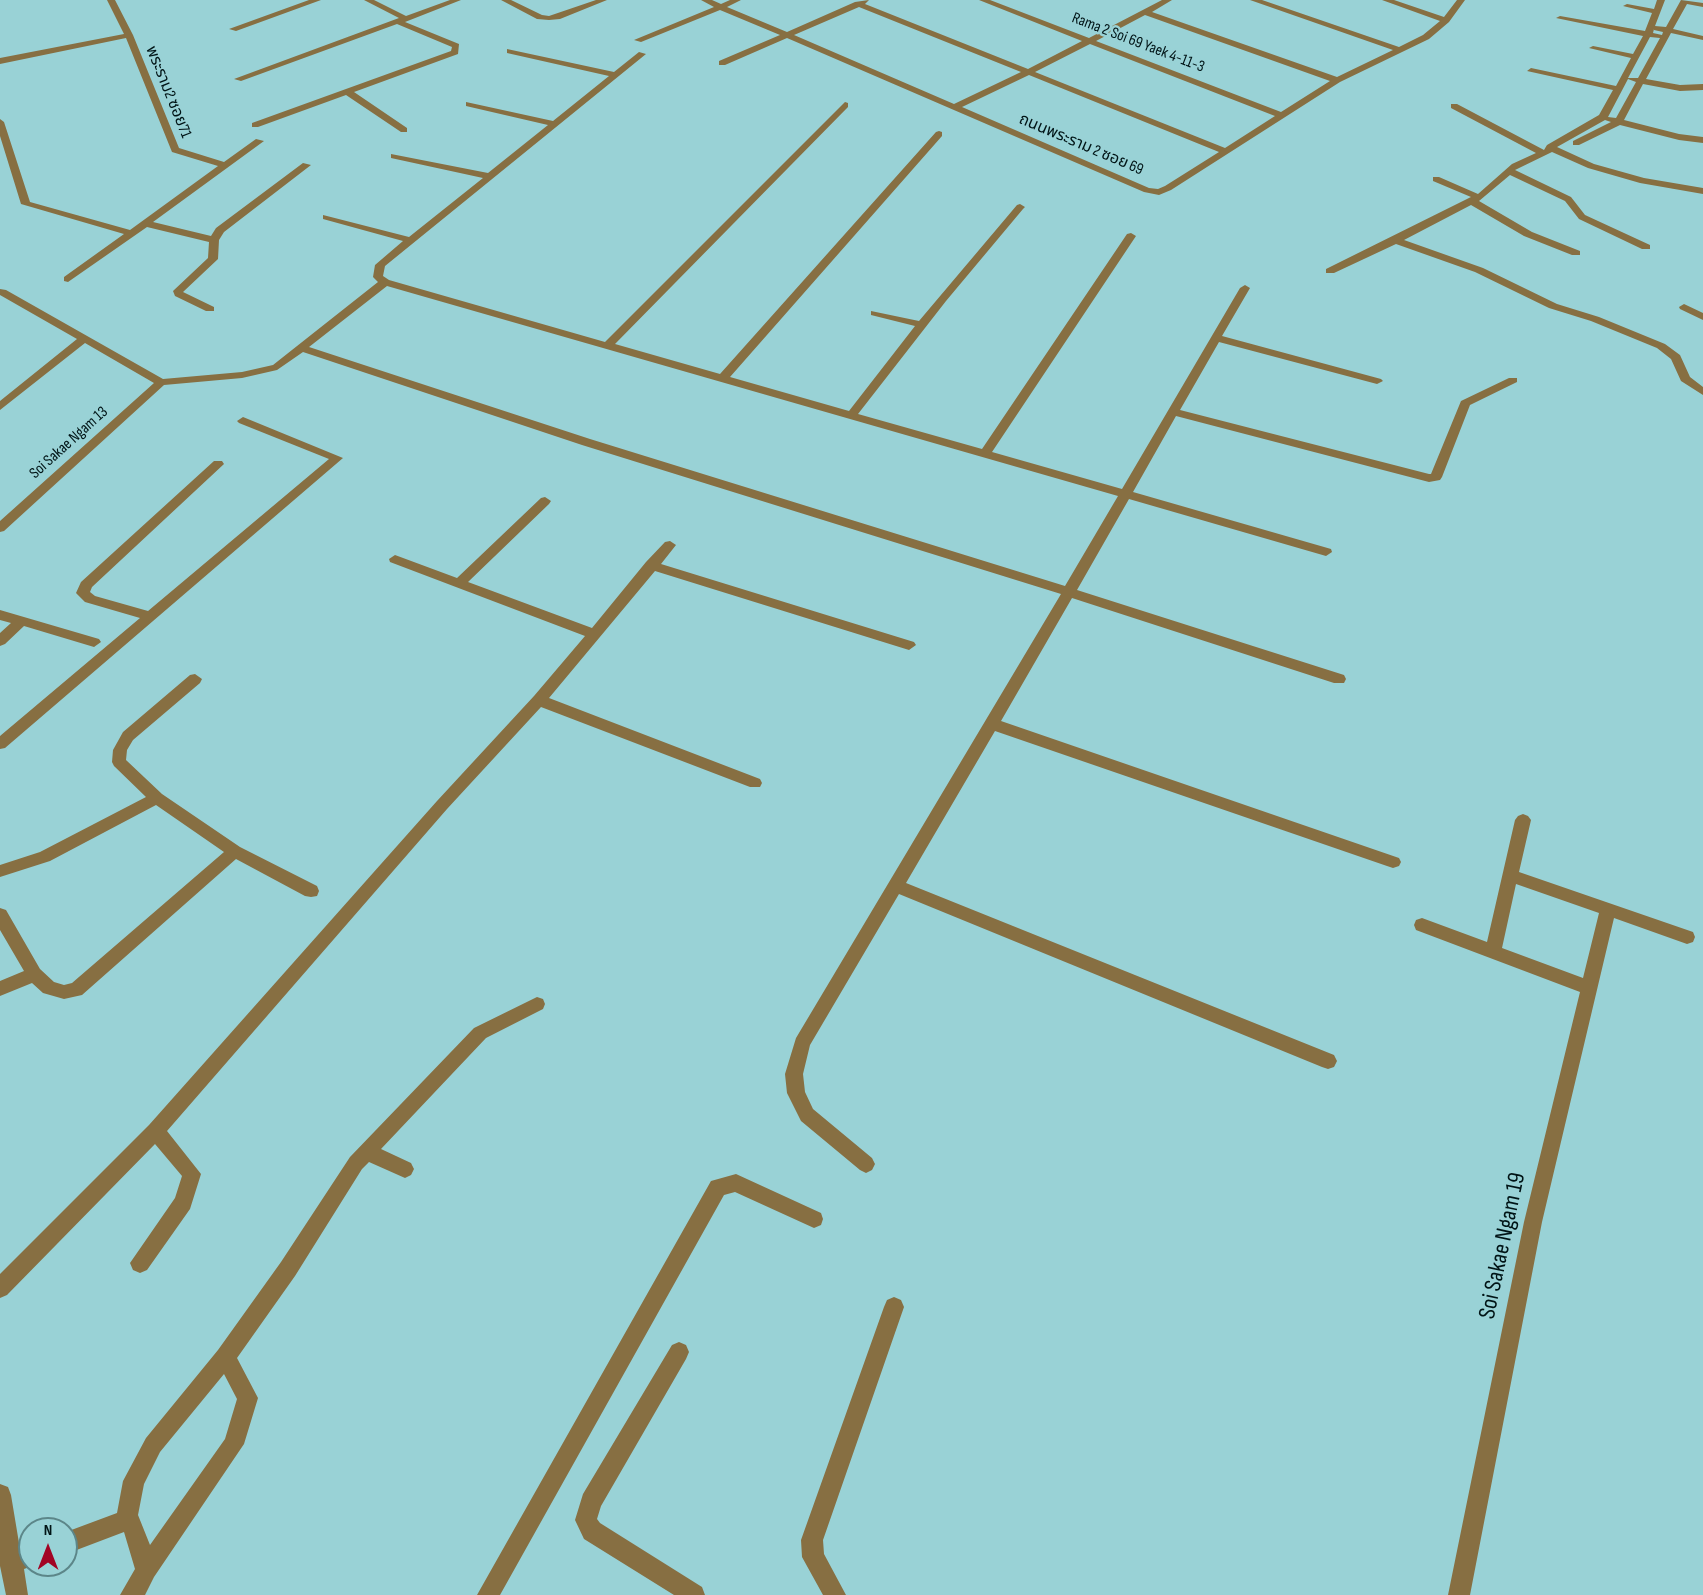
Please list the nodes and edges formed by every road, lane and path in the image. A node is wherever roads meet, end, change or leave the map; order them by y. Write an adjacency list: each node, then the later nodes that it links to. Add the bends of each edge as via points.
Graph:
1 (111, 0): 32 (street, พระราม2 ซอย71)
2 (317, 0): 28 (street)
3 (368, 0): 26 (street)
4 (458, 0): 26 (street)
5 (505, 0): 6 (street, via 540,17 553,18)
6 (603, 0)
7 (705, 0): 22 (street, ถนนพระราม 2 ซอย 69)
8 (737, 0): 22 (street)
9 (869, 0): 18 (street)
10 (983, 0): 20 (street, Rama 2 Soi 69 Yaek 4-11-3)
11 (1011, 0): 20 (street)
12 (1168, 0): 23 (street)
13 (1254, 0): 37 (street)
14 (1386, 0): 27 (street)
15 (1461, 0): 27 (street, ถนนพระราม 2 ซอย 69)
16 (1661, 0): 24 (street)
17 (1684, 1): 19 (street); 31 (street)
18 (858, 4): 30 (street); 44 (street)
19 (1703, 5)
20 (998, 6): 35 (street, Rama 2 Soi 69 Yaek 4-11-3)
21 (1627, 6): 24 (street)
22 (720, 7): 30 (street, ถนนพระราม 2 ซอย 69); 34 (street)
23 (1145, 12): 35 (street); 48 (street)
24 (1658, 12): 29 (street)
25 (1560, 18): 29 (street)
26 (401, 20): 47 (street); 52 (street, via 456,46 455,52)
27 (1446, 20): 37 (street, ถนนพระราม 2 ซอย 69, via 1426,37)
28 (232, 29)
29 (1650, 30): 31 (street); 40 (street)
30 (787, 34): 42 (street); 56 (street, ถนนพระราม 2 ซอย 69)
31 (1664, 34): 33 (street); 49 (street)
32 (129, 35): 41 (street); 71 (street, พระราม2 ซอย71, via 175,150)
33 (1703, 38)
34 (638, 40)
35 (1087, 40): 44 (street); 57 (street, Rama 2 Soi 69 Yaek 4-11-3)
36 (1593, 48): 40 (street)
37 (1401, 50): 48 (street, ถนนพระราม 2 ซอย 69)
38 (510, 51): 45 (street)
39 (642, 54): 45 (street)
40 (1637, 57): 46 (street)
41 (0, 61)
42 (722, 63)
43 (1531, 71): 51 (street)
44 (1029, 72): 56 (street); 68 (street)
45 (616, 75): 61 (street)
46 (1626, 77): 49 (street); 51 (street)
47 (238, 79)
48 (1337, 80): 57 (street, ถนนพระราม 2 ซอย 69)
49 (1641, 81): 50 (street, via 1680,88); 60 (street)
50 (1703, 87)
51 (1618, 89): 58 (street)
52 (347, 92): 62 (street); 63 (street)
53 (468, 104): 61 (street)
54 (845, 105): 100 (street)
55 (1454, 106): 67 (street)
56 (955, 107): 68 (street, ถนนพระราม 2 ซอย 69, via 1159,192)
57 (1282, 114): 68 (street, ถนนพระราม 2 ซอย 69)
58 (1603, 117): 60 (street); 67 (street)
59 (0, 122): 81 (street, via 26,204)
60 (1618, 122): 65 (street); 69 (street)
61 (553, 124): 74 (street)
62 (255, 125)
63 (404, 130)
64 (939, 134): 102 (street)
65 (1703, 140)
66 (259, 141): 71 (street)
67 (1547, 150): 69 (street); 73 (street)
68 (1225, 151)
69 (1560, 152): 76 (street, via 1643,181)
70 (394, 156): 74 (street)
71 (224, 165): 80 (street)
72 (306, 165): 83 (street, via 220,230)
73 (1509, 171): 77 (street); 86 (street, via 1568,199 1582,217)
74 (489, 176): 84 (street)
75 (1436, 179): 77 (street)
76 (1703, 191)
77 (1475, 199): 85 (street); 87 (street, via 1528,234)
78 (1020, 207): 97 (street)
79 (326, 217): 84 (street)
80 (144, 224): 81 (street); 83 (street)
81 (131, 233): 89 (street)
82 (1131, 236): 111 (street)
83 (214, 240): 94 (street, via 213,259 178,291)
84 (410, 240): 90 (street, via 380,265 378,277)
85 (1396, 240): 88 (street); 106 (street, via 1661,346 1676,357 1685,379)
86 (1646, 248)
87 (1576, 253)
88 (1330, 271)
89 (68, 279)
90 (385, 282): 100 (street); 101 (street)
91 (1245, 288): 98 (street)
92 (2, 292): 99 (street)
93 (1684, 307): 96 (street)
94 (210, 309)
95 (875, 313): 97 (street)
96 (1703, 317)
97 (922, 325): 109 (street)
98 (1216, 338): 104 (street); 108 (street)
99 (83, 339): 105 (street); 107 (street)
100 (607, 346): 102 (street)
101 (302, 348): 105 (street, via 277,367 260,372 204,381); 121 (street, via 608,449)
102 (722, 380): 109 (street)
103 (1513, 380): 108 (street, via 1465,403 1436,477 1429,478)
104 (1377, 381)
105 (161, 382): 115 (street, Soi Sakae Ngam 13)
106 (1703, 392)
107 (0, 407)
108 (1173, 412): 113 (street)
109 (851, 416): 111 (street)
110 (243, 420): 123 (street, via 337,458)
111 (985, 453): 113 (street)
112 (218, 464): 123 (street, via 86,585 83,593 90,599)
113 (1125, 496): 117 (street); 121 (street)
114 (545, 501): 120 (street)
115 (0, 528)
116 (669, 545): 119 (street)
117 (1326, 552)
118 (395, 559): 120 (street)
119 (651, 565): 125 (street); 128 (street)
120 (459, 583): 125 (street)
121 (1069, 592): 130 (street); 132 (street)
122 (0, 615): 124 (street)
123 (150, 616): 133 (street)
124 (21, 621): 126 (street); 127 (street)
125 (593, 634): 131 (street)
126 (0, 640)
127 (94, 642)
128 (909, 645)
129 (195, 679): 135 (street, via 140,724 120,750 119,762)
130 (1339, 679)
131 (539, 699): 134 (street); 153 (street)
132 (992, 724): 138 (street); 141 (street)
133 (0, 744)
134 (755, 783)
135 (156, 798): 137 (street); 139 (street, via 45,857)
136 (1523, 820): 140 (street)
137 (235, 851): 142 (street); 148 (street, via 76,990 49,988)
138 (1393, 861)
139 (0, 871)
140 (1512, 876): 143 (street); 147 (street)
141 (895, 885): 152 (street); 155 (street, via 802,1043 794,1074 796,1094 807,1115)
142 (312, 891)
143 (1608, 909): 146 (street); 149 (street, Soi Sakae Ngam 19)
144 (0, 915): 148 (street)
145 (1422, 925): 147 (street)
146 (1687, 937)
147 (1493, 952): 149 (street)
148 (34, 974): 150 (street)
149 (1589, 988): 174 (street, Soi Sakae Ngam 19, via 1533,1222)
150 (0, 989)
151 (537, 1004): 154 (street, via 480,1033)
152 (1328, 1061)
153 (155, 1131): 158 (street, via 192,1174 183,1203); 159 (street)
154 (366, 1152): 156 (street); 162 (street)
155 (866, 1164)
156 (405, 1169)
157 (814, 1219): 171 (street, via 736,1183 718,1187)
158 (140, 1263)
159 (0, 1288)
160 (894, 1307): 173 (street, via 812,1540 813,1557)
161 (678, 1352): 172 (street, via 591,1502 586,1520 592,1531)
162 (225, 1357): 164 (street, via 153,1445 134,1481); 167 (street, via 248,1398 234,1444)
163 (0, 1495): 166 (street)
164 (126, 1520): 165 (street); 167 (street, via 132,1523)
165 (78, 1538)
166 (18, 1554)
167 (146, 1569): 170 (street)
168 (19, 1577): 169 (street)
169 (17, 1595)
170 (131, 1595)
171 (488, 1595)
172 (694, 1595)
173 (835, 1595)
174 (1459, 1595)

